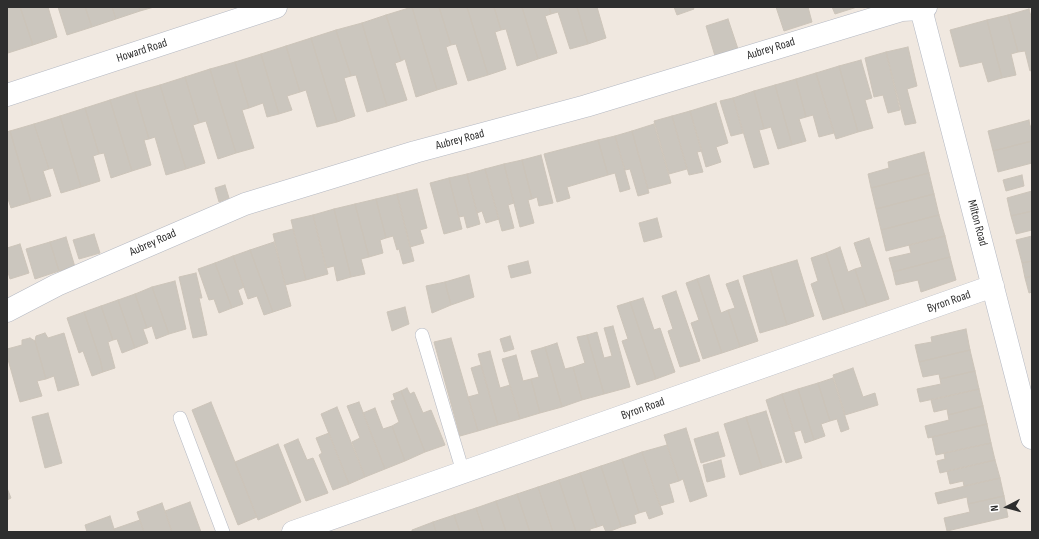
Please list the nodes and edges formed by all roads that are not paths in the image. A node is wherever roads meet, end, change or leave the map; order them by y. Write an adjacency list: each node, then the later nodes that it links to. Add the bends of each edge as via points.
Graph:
1 (276, 7): 3 (street, Howard Road)
2 (924, 8): 4 (street, Milton Road); 5 (street, Aubrey Road, via 902,10 586,106 415,152 245,204 57,285)
3 (7, 95)
4 (993, 286): 8 (street, Milton Road); 9 (street, Byron Road)
5 (7, 311)
6 (422, 335): 9 (lane)
7 (180, 418): 10 (lane)
8 (1032, 438)
9 (463, 472): 11 (street, Byron Road)
10 (223, 532)
11 (293, 532)

